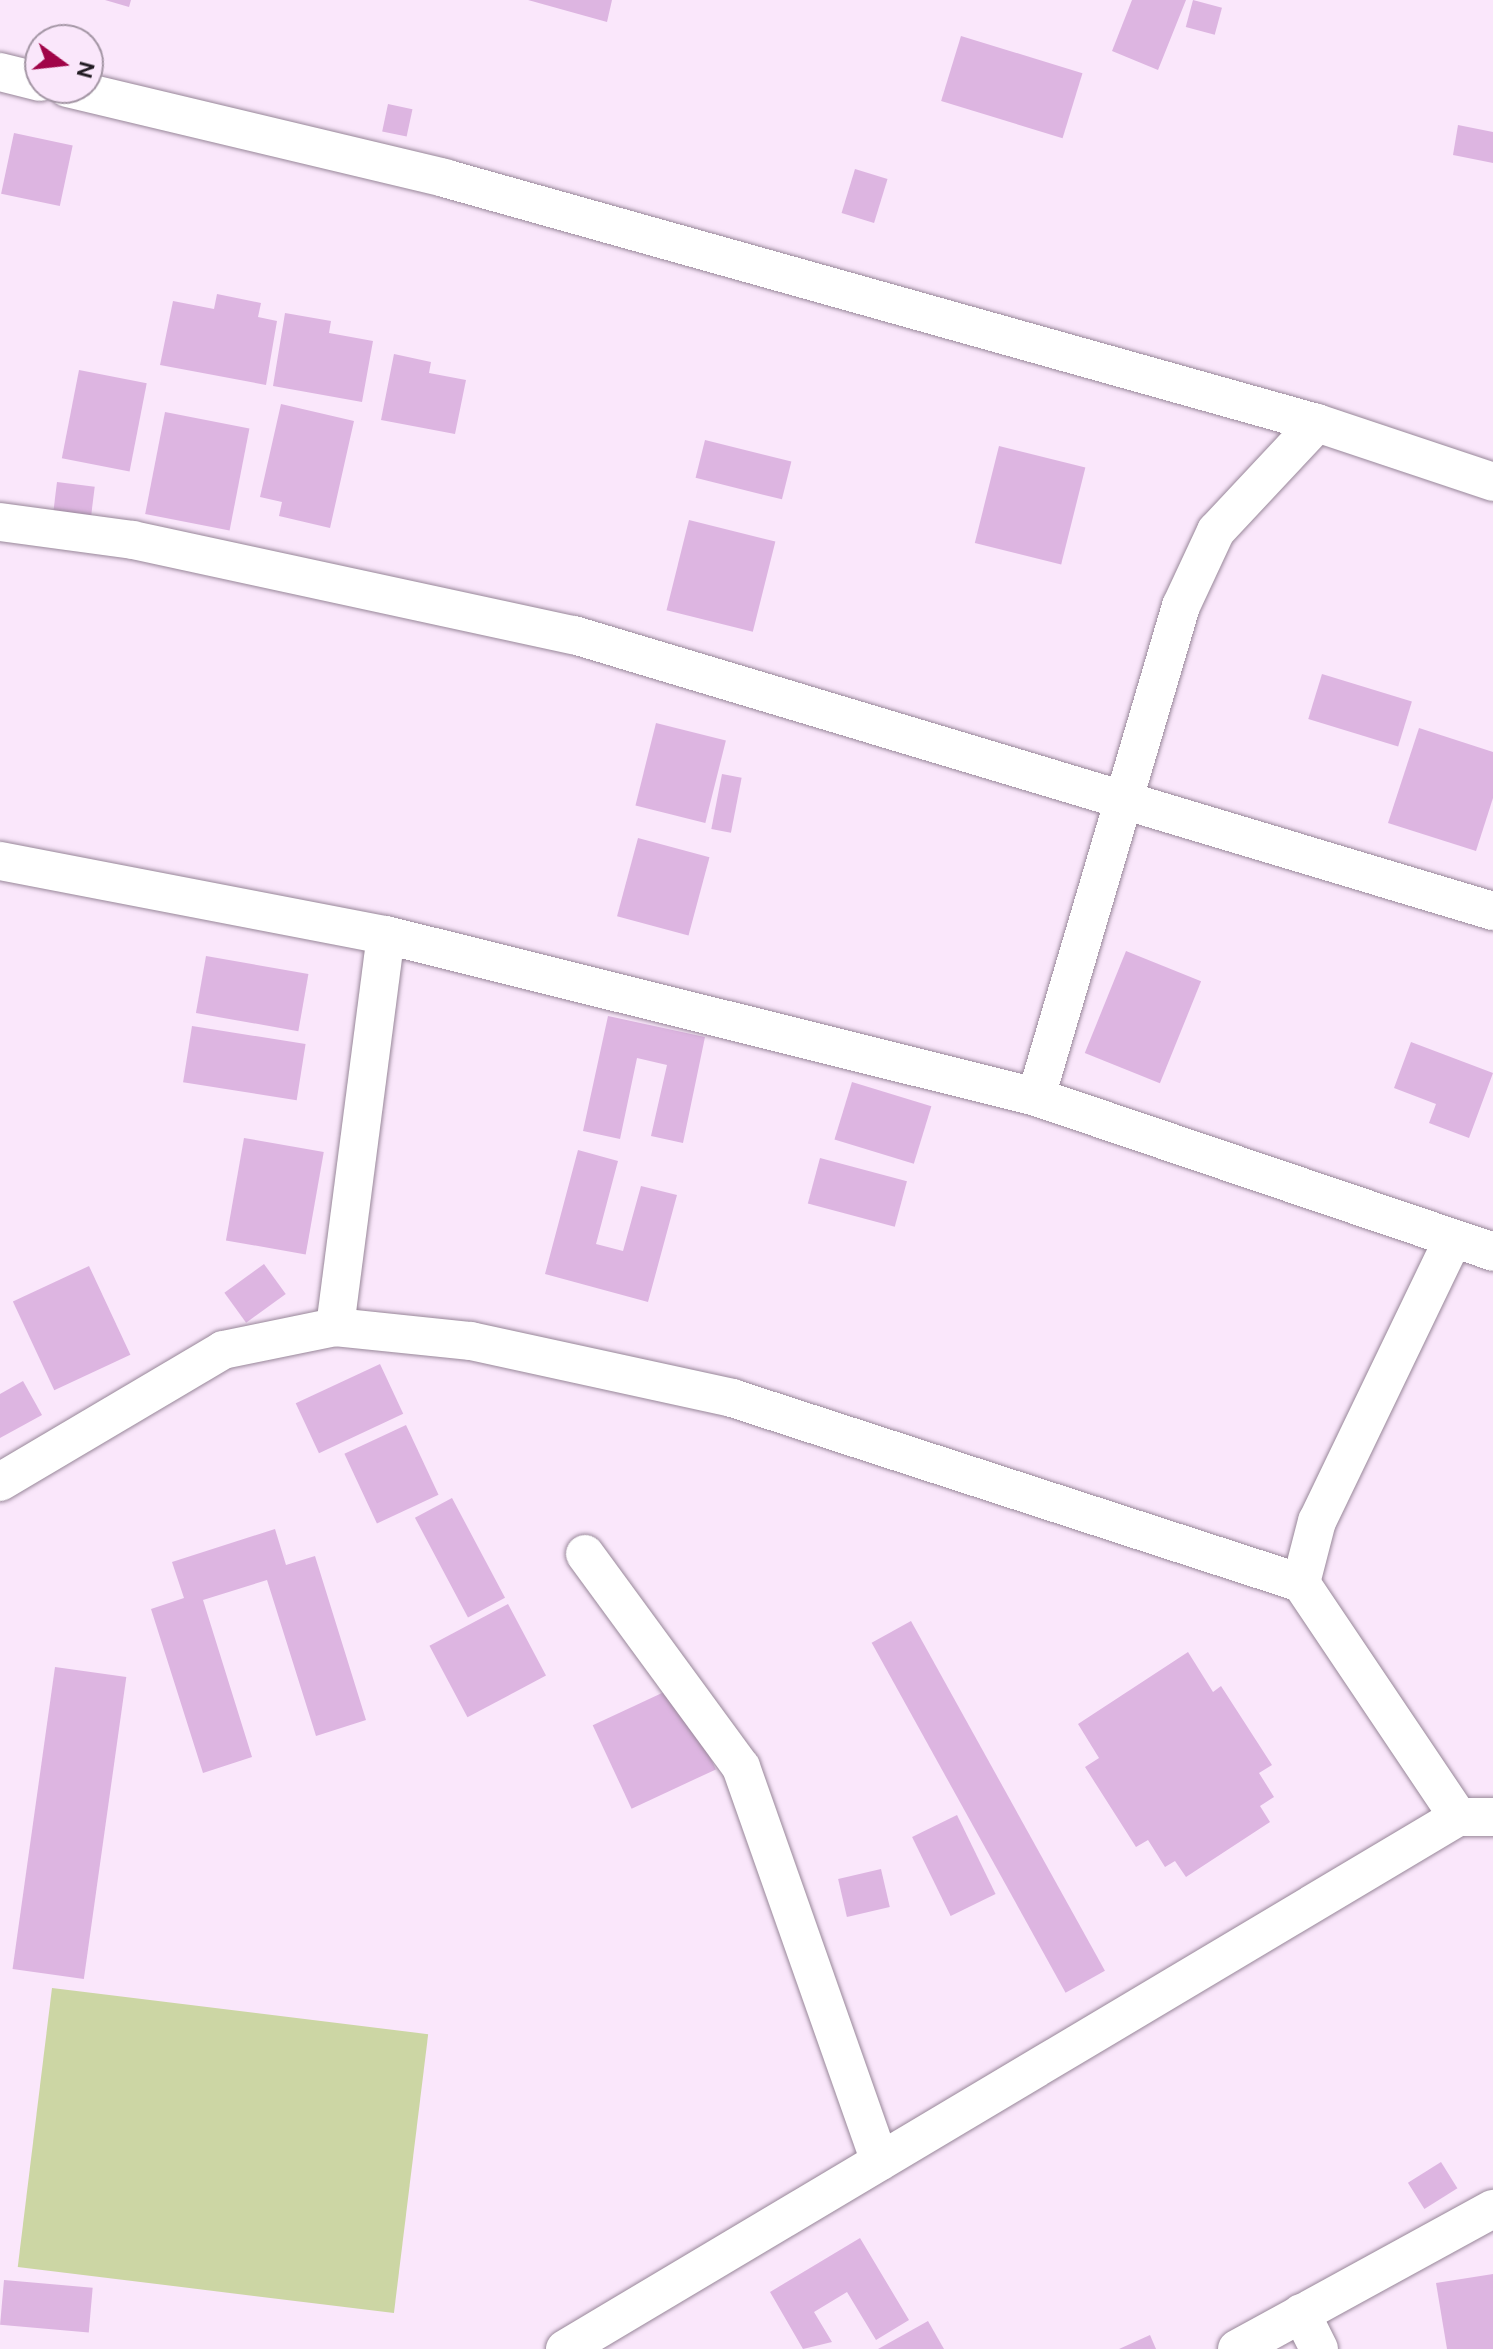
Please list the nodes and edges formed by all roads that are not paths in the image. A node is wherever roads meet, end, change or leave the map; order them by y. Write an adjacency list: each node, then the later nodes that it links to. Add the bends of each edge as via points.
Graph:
1 (0, 72): 2 (street)
2 (24, 78)
3 (104, 97): 4 (street, via 444,178)
4 (1317, 423): 5 (street); 7 (street, via 1216,531 1181,606)
5 (1493, 482)
6 (0, 522): 7 (street, via 133,540 574,635)
7 (1120, 794): 9 (street); 11 (street)
8 (0, 861): 10 (street)
9 (1493, 911)
10 (386, 935): 11 (street); 14 (street)
11 (1036, 1097): 12 (street)
12 (1453, 1239): 13 (street); 17 (street, via 1317,1521)
13 (1493, 1252)
14 (335, 1327): 15 (street, via 223,1350); 17 (street, via 471,1341 732,1398)
15 (0, 1482)
16 (585, 1554): 19 (street, via 741,1767)
17 (1301, 1583): 18 (street)
18 (1476, 1817): 19 (street)
19 (880, 2161): 22 (street)
20 (1493, 2209): 21 (street)
21 (1301, 2313): 23 (street); 24 (street)
22 (565, 2349)
23 (1237, 2349)
24 (1319, 2349)

